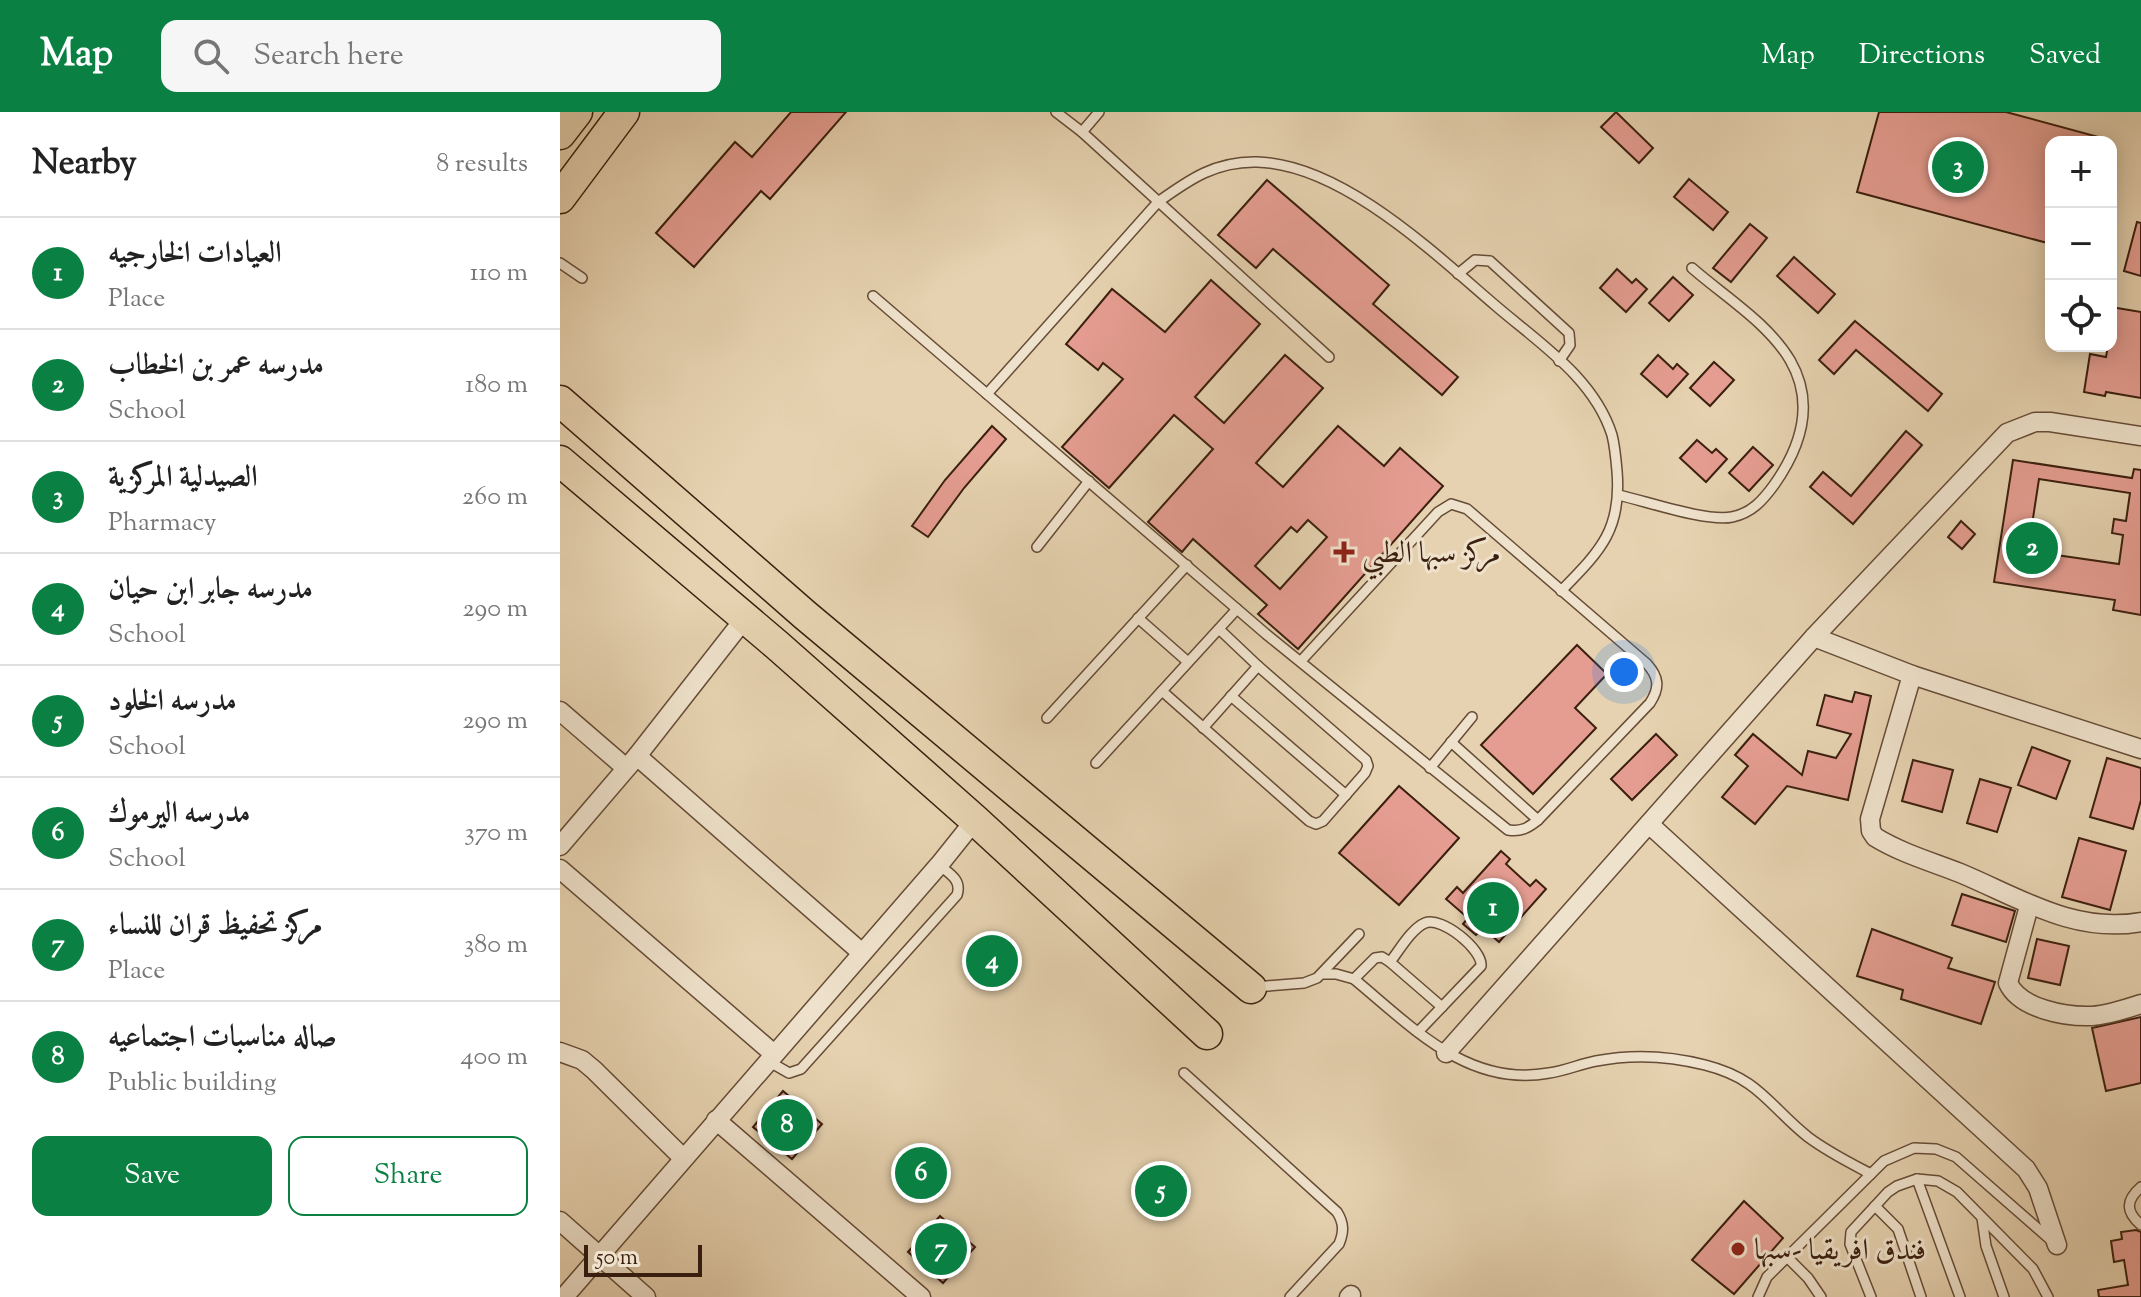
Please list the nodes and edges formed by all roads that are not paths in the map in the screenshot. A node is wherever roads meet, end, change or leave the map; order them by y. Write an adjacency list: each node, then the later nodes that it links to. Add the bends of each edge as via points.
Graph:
1 (577, 112): 6 (main road)
2 (624, 112): 7 (main road)
3 (1056, 112): 5 (lane)
4 (1099, 112): 5 (lane)
5 (1082, 132): 8 (lane)
6 (560, 134)
7 (560, 198)
8 (1158, 202): 11 (lane, via 1215,167 1258,162 1287,167 1375,208); 14 (lane); 16 (lane)
9 (560, 263): 12 (lane)
10 (1692, 268): 21 (lane, via 1765,330 1791,362 1803,396 1796,449 1758,505 1731,517)
11 (1458, 274): 15 (lane); 15 (lane, via 1475,260 1490,261 1569,333 1570,345)
12 (582, 278)
13 (873, 296): 16 (lane)
14 (1329, 357)
15 (1559, 361): 21 (lane, via 1591,393 1607,422)
16 (987, 394): 20 (lane)
17 (560, 401): 26 (main road)
18 (2141, 436): 30 (street, via 2050,422 2007,433)
19 (560, 461): 27 (main road)
20 (1089, 481): 22 (lane); 23 (lane)
21 (1618, 495): 24 (lane, via 1604,543)
22 (1037, 547)
23 (1187, 565): 25 (lane); 28 (lane)
24 (1561, 591): 32 (lane, via 1467,509 1451,504); 49 (lane, via 1647,664 1658,683 1650,703)
25 (1237, 609): 29 (lane); 32 (lane)
26 (805, 615): 31 (main road); 61 (main road)
27 (745, 618): 31 (main road); 44 (street)
28 (1138, 618): 33 (lane); 40 (lane)
29 (1219, 629): 33 (lane); 34 (lane)
30 (1814, 637): 35 (street); 50 (street)
31 (777, 645): 48 (main road)
32 (1301, 661): 46 (lane)
33 (1188, 662): 36 (lane)
34 (1258, 666): 37 (lane); 47 (lane, via 1366,760 1367,769)
35 (1912, 675): 43 (street); 54 (street, via 1870,819 1871,831 1881,841)
36 (1162, 691): 41 (lane); 45 (lane)
37 (1231, 696): 41 (lane); 47 (lane)
38 (560, 711): 44 (street)
39 (1472, 717): 42 (lane)
40 (1047, 718)
41 (1203, 728): 47 (lane, via 1312,824 1323,821)
42 (1451, 742): 46 (lane); 49 (lane)
43 (2141, 749)
44 (632, 762): 51 (street); 57 (street)
45 (1096, 763)
46 (1430, 768): 49 (lane, via 1508,830 1528,828)
47 (1346, 795)
48 (975, 820): 52 (street); 65 (main road)
49 (1538, 820)
50 (1649, 824): 67 (street); 79 (street, via 2026,1169)
51 (560, 846)
52 (939, 865): 57 (street); 68 (lane, via 956,879 957,895 801,1069 789,1073)
53 (560, 869): 68 (street)
54 (2029, 906): 55 (street, via 2088,924); 62 (street, via 2008,983 2012,991 2041,1010 2092,1016)
55 (2141, 922)
56 (1359, 934): 59 (lane)
57 (862, 953): 68 (street)
58 (1390, 962): 60 (lane, via 1375,958); 63 (lane); 63 (lane, via 1419,927 1434,921 1479,953 1481,966)
59 (1322, 974): 60 (lane); 61 (lane, via 1304,983)
60 (1354, 979): 64 (lane)
61 (1251, 988)
62 (2141, 1004)
63 (1442, 1007): 64 (lane)
64 (1418, 1032): 67 (lane)
65 (1207, 1034)
66 (560, 1052): 71 (street, via 594,1070)
67 (1446, 1053): 72 (lane, via 1480,1069 1526,1075 1637,1057 1712,1067 1750,1082 1821,1147)
68 (771, 1057): 70 (street)
69 (1184, 1073): 85 (lane, via 1341,1219 1339,1244)
70 (716, 1120): 71 (street); 84 (street)
71 (683, 1158): 80 (street)
72 (1871, 1174): 79 (lane, via 1903,1151 1925,1147 1946,1152); 81 (lane)
73 (1917, 1179): 75 (lane, via 1897,1186); 76 (lane, via 1948,1186); 90 (lane)
74 (2141, 1187): 78 (lane, via 2129,1203 2132,1217)
75 (1875, 1206): 88 (lane, via 1855,1225 1850,1238); 89 (lane, via 1898,1229)
76 (1982, 1218): 91 (lane); 92 (lane, via 2038,1275)
77 (560, 1221): 80 (street)
78 (2141, 1225)
79 (2057, 1245)
80 (599, 1256): 82 (street); 83 (street)
81 (1787, 1257): 86 (lane, via 1767,1277); 87 (lane)
82 (564, 1297)
83 (646, 1297)
84 (921, 1297)
85 (1290, 1297)
86 (1758, 1297)
87 (1821, 1297)
88 (1871, 1297)
89 (1921, 1297)
90 (1960, 1297)
91 (2004, 1297)
92 (2048, 1297)

